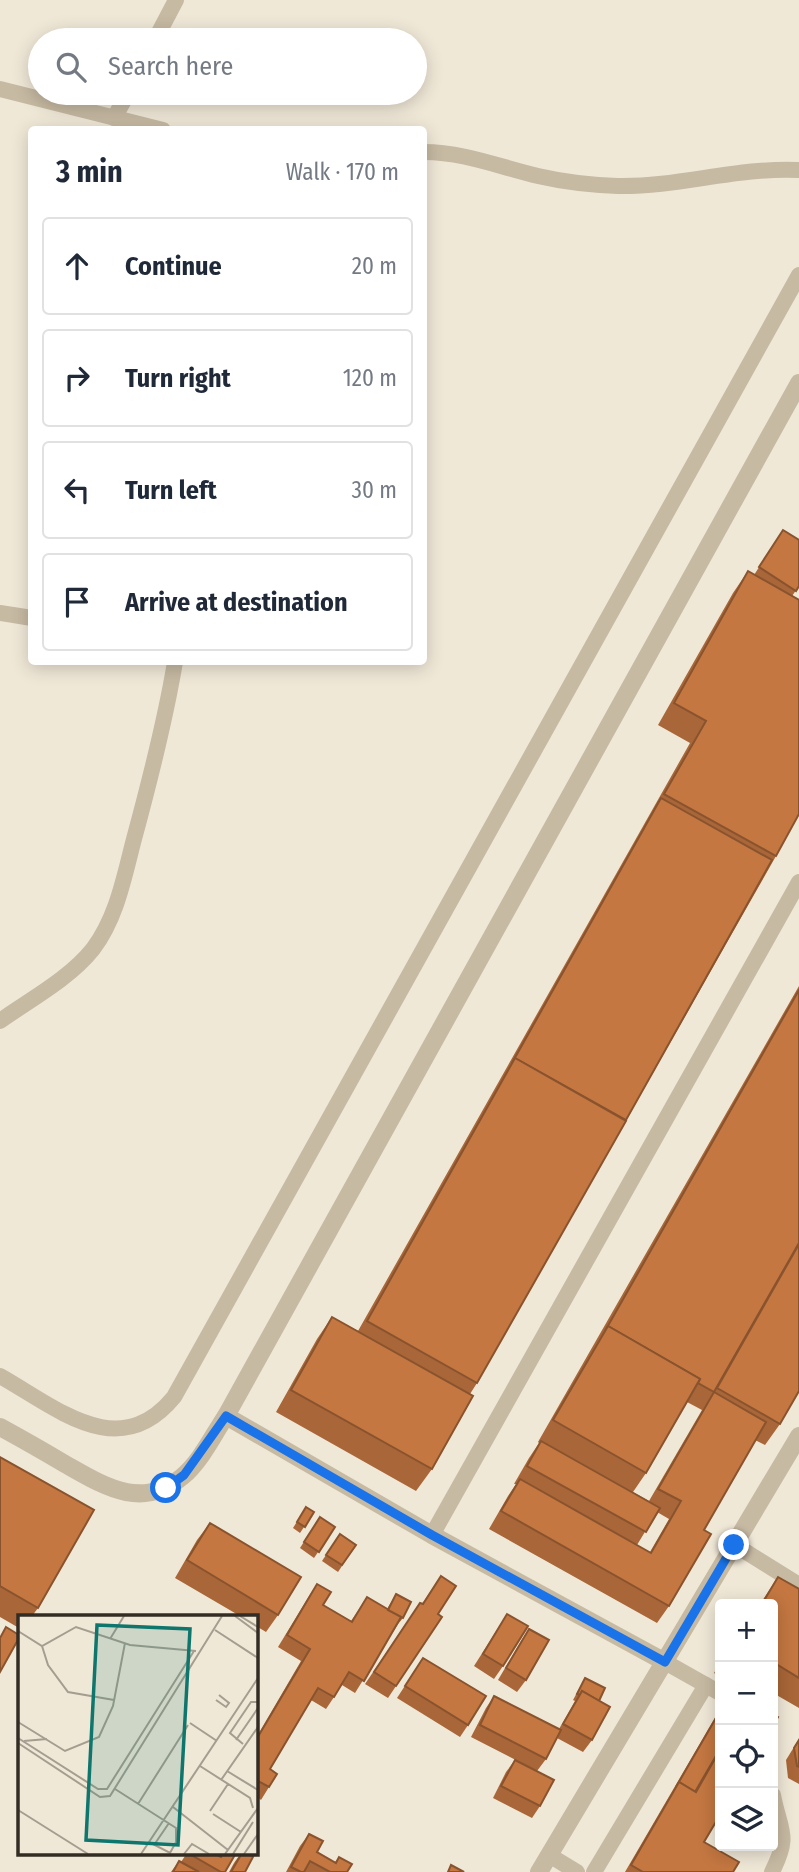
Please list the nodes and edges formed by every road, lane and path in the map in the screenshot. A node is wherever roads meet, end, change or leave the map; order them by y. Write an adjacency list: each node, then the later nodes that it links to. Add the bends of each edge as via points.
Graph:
1 (176, 0): 2 (lane)
2 (161, 28)
3 (0, 89): 4 (lane)
4 (28, 96)
5 (63, 105): 7 (lane)
6 (121, 105): 7 (lane)
7 (114, 118): 8 (lane)
8 (147, 126)
9 (427, 152): 10 (lane, via 578,183 617,186 695,181 757,170)
10 (799, 170)
11 (799, 275): 18 (lane, via 174,1397 155,1417 142,1423 102,1429)
12 (799, 383): 19 (street)
13 (0, 613): 14 (lane)
14 (28, 617)
15 (175, 665): 17 (lane, via 150,782 105,932 82,962)
16 (799, 882): 22 (lane)
17 (0, 1021)
18 (0, 1376)
19 (226, 1416): 20 (street, via 184,1475 166,1488 146,1493 104,1486); 22 (street)
20 (0, 1427)
21 (799, 1436): 23 (street)
22 (432, 1535): 25 (street)
23 (734, 1545): 24 (lane); 25 (street)
24 (799, 1585)
25 (665, 1662): 26 (lane); 28 (street)
26 (713, 1689): 31 (lane)
27 (778, 1815): 32 (lane, via 784,1838)
28 (548, 1855): 29 (street); 30 (lane)
29 (539, 1872)
30 (577, 1872)
31 (594, 1872)
32 (772, 1872)

